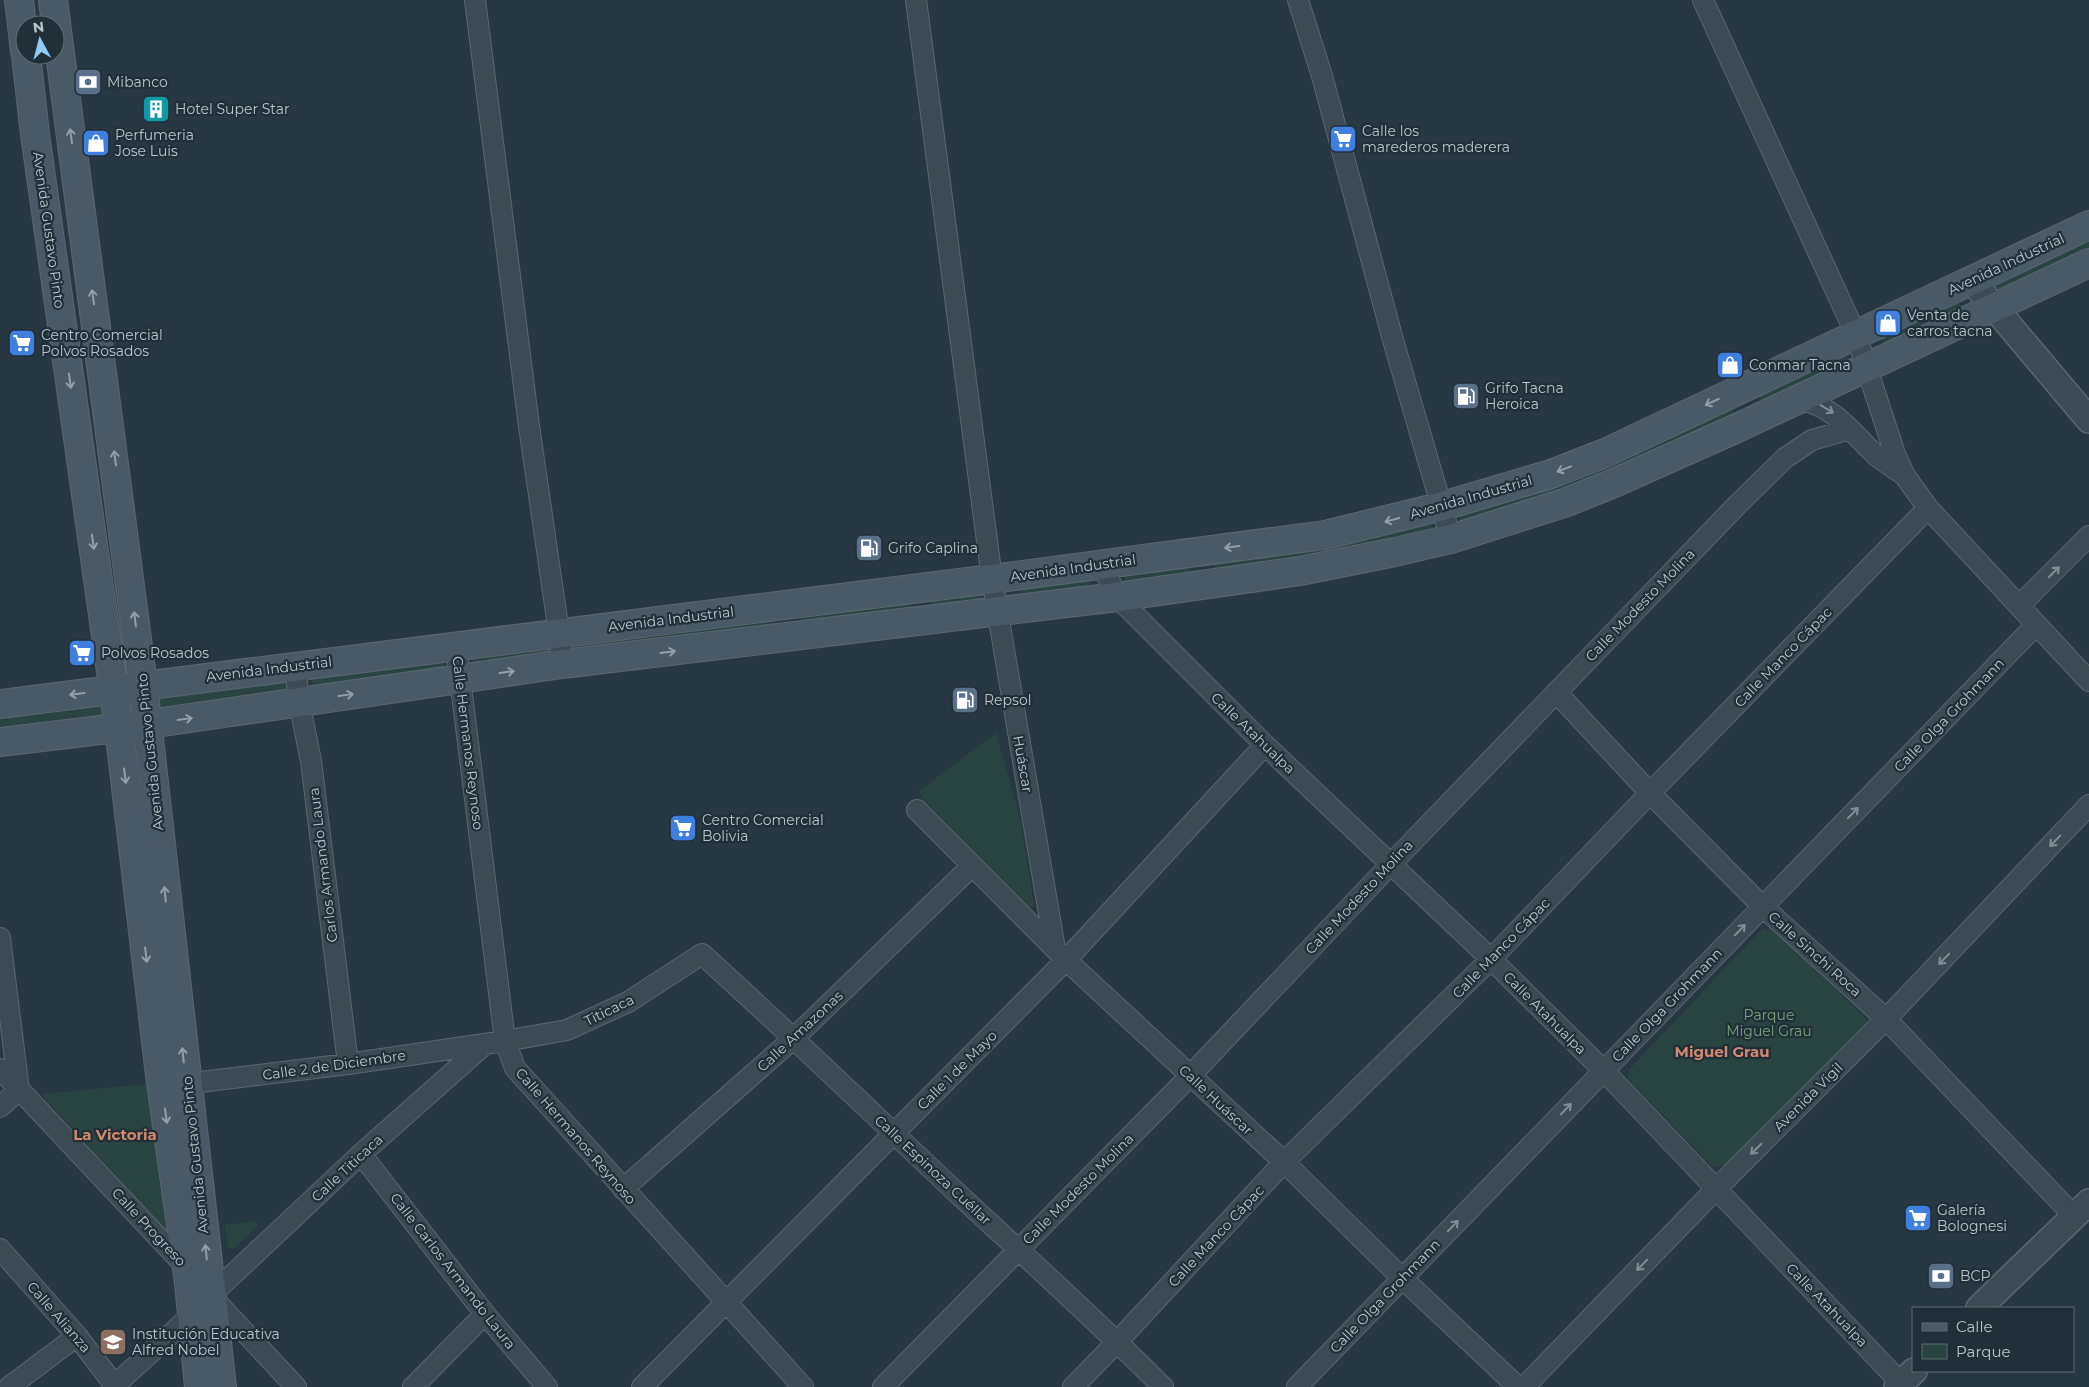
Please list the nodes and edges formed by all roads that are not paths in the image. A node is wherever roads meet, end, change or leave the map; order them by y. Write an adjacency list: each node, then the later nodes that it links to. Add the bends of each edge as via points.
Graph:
1 (19, 0): 7 (main road)
2 (53, 0): 41 (main road, Avenida Gustavo Pinto, one-way to 2)
3 (476, 0): 34 (street, via 528,416)
4 (916, 0): 27 (street, Huáscar)
5 (1298, 0): 21 (street, via 1322,76 1390,331)
6 (1703, 0): 13 (street)
7 (21, 15)
8 (27, 65): 42 (main road, Avenida Gustavo Pinto, one-way to 42)
9 (2089, 225): 11 (main road, Avenida Industrial)
10 (2089, 263): 12 (main road)
11 (1972, 281): 12 (street); 13 (main road, Avenida Industrial)
12 (1993, 308): 14 (main road); 18 (street)
13 (1856, 335): 14 (street); 15 (main road, Avenida Industrial)
14 (1867, 367): 16 (main road); 20 (street, via 1894,454)
15 (1739, 390): 17 (main road); 21 (main road, Avenida Industrial, one-way to 21, via 1606,453 1551,474)
16 (1798, 399): 17 (main road); 19 (street, one-way to 19, via 1830,410)
17 (1754, 420): 24 (main road, via 1567,502)
18 (2089, 420)
19 (1850, 429): 20 (street, via 1879,458); 43 (street, Calle Modesto Molina, via 1812,440 1785,458)
20 (1905, 476): 22 (street)
21 (1443, 506): 24 (street); 25 (main road, Avenida Industrial, one-way to 25, via 1325,535)
22 (1928, 508): 31 (street); 50 (street, Calle Manco Cápac)
23 (2089, 536): 31 (street, one-way to 23)
24 (1451, 539): 28 (main road, via 1339,564)
25 (1198, 552): 26 (main road, Avenida Industrial); 28 (main road)
26 (1102, 565): 27 (main road, Avenida Industrial); 29 (street, Calle Atahualpa)
27 (992, 579): 30 (main road, Avenida Industrial); 32 (street, Huáscar)
28 (1202, 585): 29 (main road)
29 (1117, 596): 32 (main road); 49 (street, Calle Atahualpa)
30 (786, 604): 34 (main road, Avenida Industrial); 35 (main road)
31 (2020, 606): 33 (street)
32 (996, 612): 35 (main road); 58 (street, Huáscar)
33 (2036, 625): 40 (street); 55 (street, Calle Olga Grohmann, one-way to 33)
34 (559, 633): 36 (main road, Avenida Industrial); 37 (street)
35 (790, 637): 37 (main road, one-way to 35)
36 (456, 646): 38 (main road, Avenida Industrial); 39 (street, Calle Hermanos Reynoso)
37 (562, 664): 39 (main road, one-way to 37)
38 (294, 666): 41 (main road, Avenida Industrial); 44 (street, Carlos Armando Laura)
39 (460, 679): 44 (main road, one-way to 39); 62 (street, Calle Hermanos Reynoso)
40 (2089, 681)
41 (143, 685): 42 (main road, Avenida Industrial); 46 (main road, Avenida Gustavo Pinto)
42 (114, 689): 45 (main road, Avenida Industrial, one-way to 45); 47 (main road, Avenida Gustavo Pinto)
43 (1556, 692): 50 (street, Calle Sinchi Roca); 53 (street, Calle Modesto Molina)
44 (299, 702): 46 (main road, one-way to 44); 64 (street, Carlos Armando Laura, via 311,761)
45 (0, 704)
46 (147, 724): 47 (main road); 68 (main road, Avenida Gustavo Pinto, one-way to 46)
47 (119, 728): 48 (main road); 68 (main road, Avenida Gustavo Pinto, one-way to 68)
48 (0, 742)
49 (1265, 745): 53 (street, Calle Atahualpa); 58 (street, Calle 1 de Mayo)
50 (1650, 793): 55 (street, Calle Sinchi Roca); 59 (street, Calle Manco Cápac)
51 (2089, 806): 60 (street, Avenida Vigil, one-way to 60)
52 (917, 810): 54 (street, Calle Huáscar)
53 (1390, 864): 59 (street, Calle Atahualpa); 67 (street, Calle Modesto Molina)
54 (972, 866): 58 (street, Calle Huáscar); 61 (street, Calle Amazonas)
55 (1762, 906): 60 (street, Calle Sinchi Roca); 66 (street, Calle Olga Grohmann, one-way to 55)
56 (0, 938): 69 (street)
57 (702, 954): 61 (street, Calle Espinoza Cuéllar); 62 (street, Titicaca, via 628,1002 567,1030)
58 (1061, 954): 67 (street, Calle Huáscar); 71 (street, Calle 1 de Mayo)
59 (1491, 959): 66 (street, Calle Atahualpa); 73 (street, Calle Manco Cápac)
60 (1886, 1019): 75 (street, Avenida Vigil, one-way to 75); 76 (street, Calle Sinchi Roca)
61 (794, 1038): 71 (street, Calle Espinoza Cuéllar); 74 (street, Calle Amazonas)
62 (505, 1041): 63 (street, Calle 2 de Diciembre); 74 (street, Calle Hermanos Reynoso, via 515,1068)
63 (485, 1044): 64 (street, Calle 2 de Diciembre); 72 (street, Calle Titicaca)
64 (348, 1064): 68 (street, Calle 2 de Diciembre)
65 (0, 1070): 69 (street, Calle Progreso)
66 (1604, 1071): 75 (street, Calle Atahualpa); 80 (street, Calle Olga Grohmann, one-way to 66)
67 (1190, 1076): 73 (street, Calle Huáscar); 78 (street, Calle Modesto Molina)
68 (174, 1085): 79 (main road, Avenida Gustavo Pinto, one-way to 79); 81 (main road, Avenida Gustavo Pinto, one-way to 68)
69 (19, 1090): 70 (street); 79 (street, Calle Progreso)
70 (0, 1107)
71 (894, 1134): 78 (street, Calle Espinoza Cuéllar); 82 (street, Calle 1 de Mayo)
72 (361, 1154): 81 (street, Calle Titicaca); 84 (street, Calle Carlos Armando Laura)
73 (1284, 1162): 80 (street, Calle Huáscar); 87 (street, Calle Manco Cápac)
74 (622, 1189): 82 (street, Calle Hermanos Reynoso)
75 (1716, 1189): 88 (street, Calle Atahualpa); 103 (street, Avenida Vigil, one-way to 103)
76 (2082, 1209): 83 (street)
77 (0, 1249): 86 (street, Calle Alianza)
78 (1018, 1250): 87 (street, Calle Espinoza Cuéllar); 98 (street, Calle Modesto Molina)
79 (186, 1266): 81 (street, Calle Progreso); 85 (main road, Avenida Gustavo Pinto)
80 (1402, 1278): 101 (street, Calle Olga Grohmann); 102 (street, Calle Huáscar)
81 (211, 1295): 92 (main road, Avenida Gustavo Pinto); 93 (street, Calle Progreso)
82 (727, 1303): 96 (street, Calle 1 de Mayo); 97 (street, Calle Hermanos Reynoso)
83 (1980, 1307)
84 (485, 1314): 94 (street); 95 (street, Calle Carlos Armando Laura)
85 (191, 1316): 89 (street); 91 (main road, Avenida Gustavo Pinto)
86 (77, 1336): 89 (street, Calle Alianza); 90 (street)
87 (1118, 1341): 99 (street, Calle Manco Cápac); 100 (street, Calle Espinoza Cuéllar)
88 (1904, 1380)
89 (116, 1386)
90 (10, 1387)
91 (199, 1387)
92 (222, 1387)
93 (296, 1387)
94 (413, 1387)
95 (547, 1387)
96 (642, 1387)
97 (803, 1387)
98 (882, 1387)
99 (1072, 1387)
100 (1163, 1387)
101 (1297, 1387)
102 (1518, 1387)
103 (1524, 1387)

